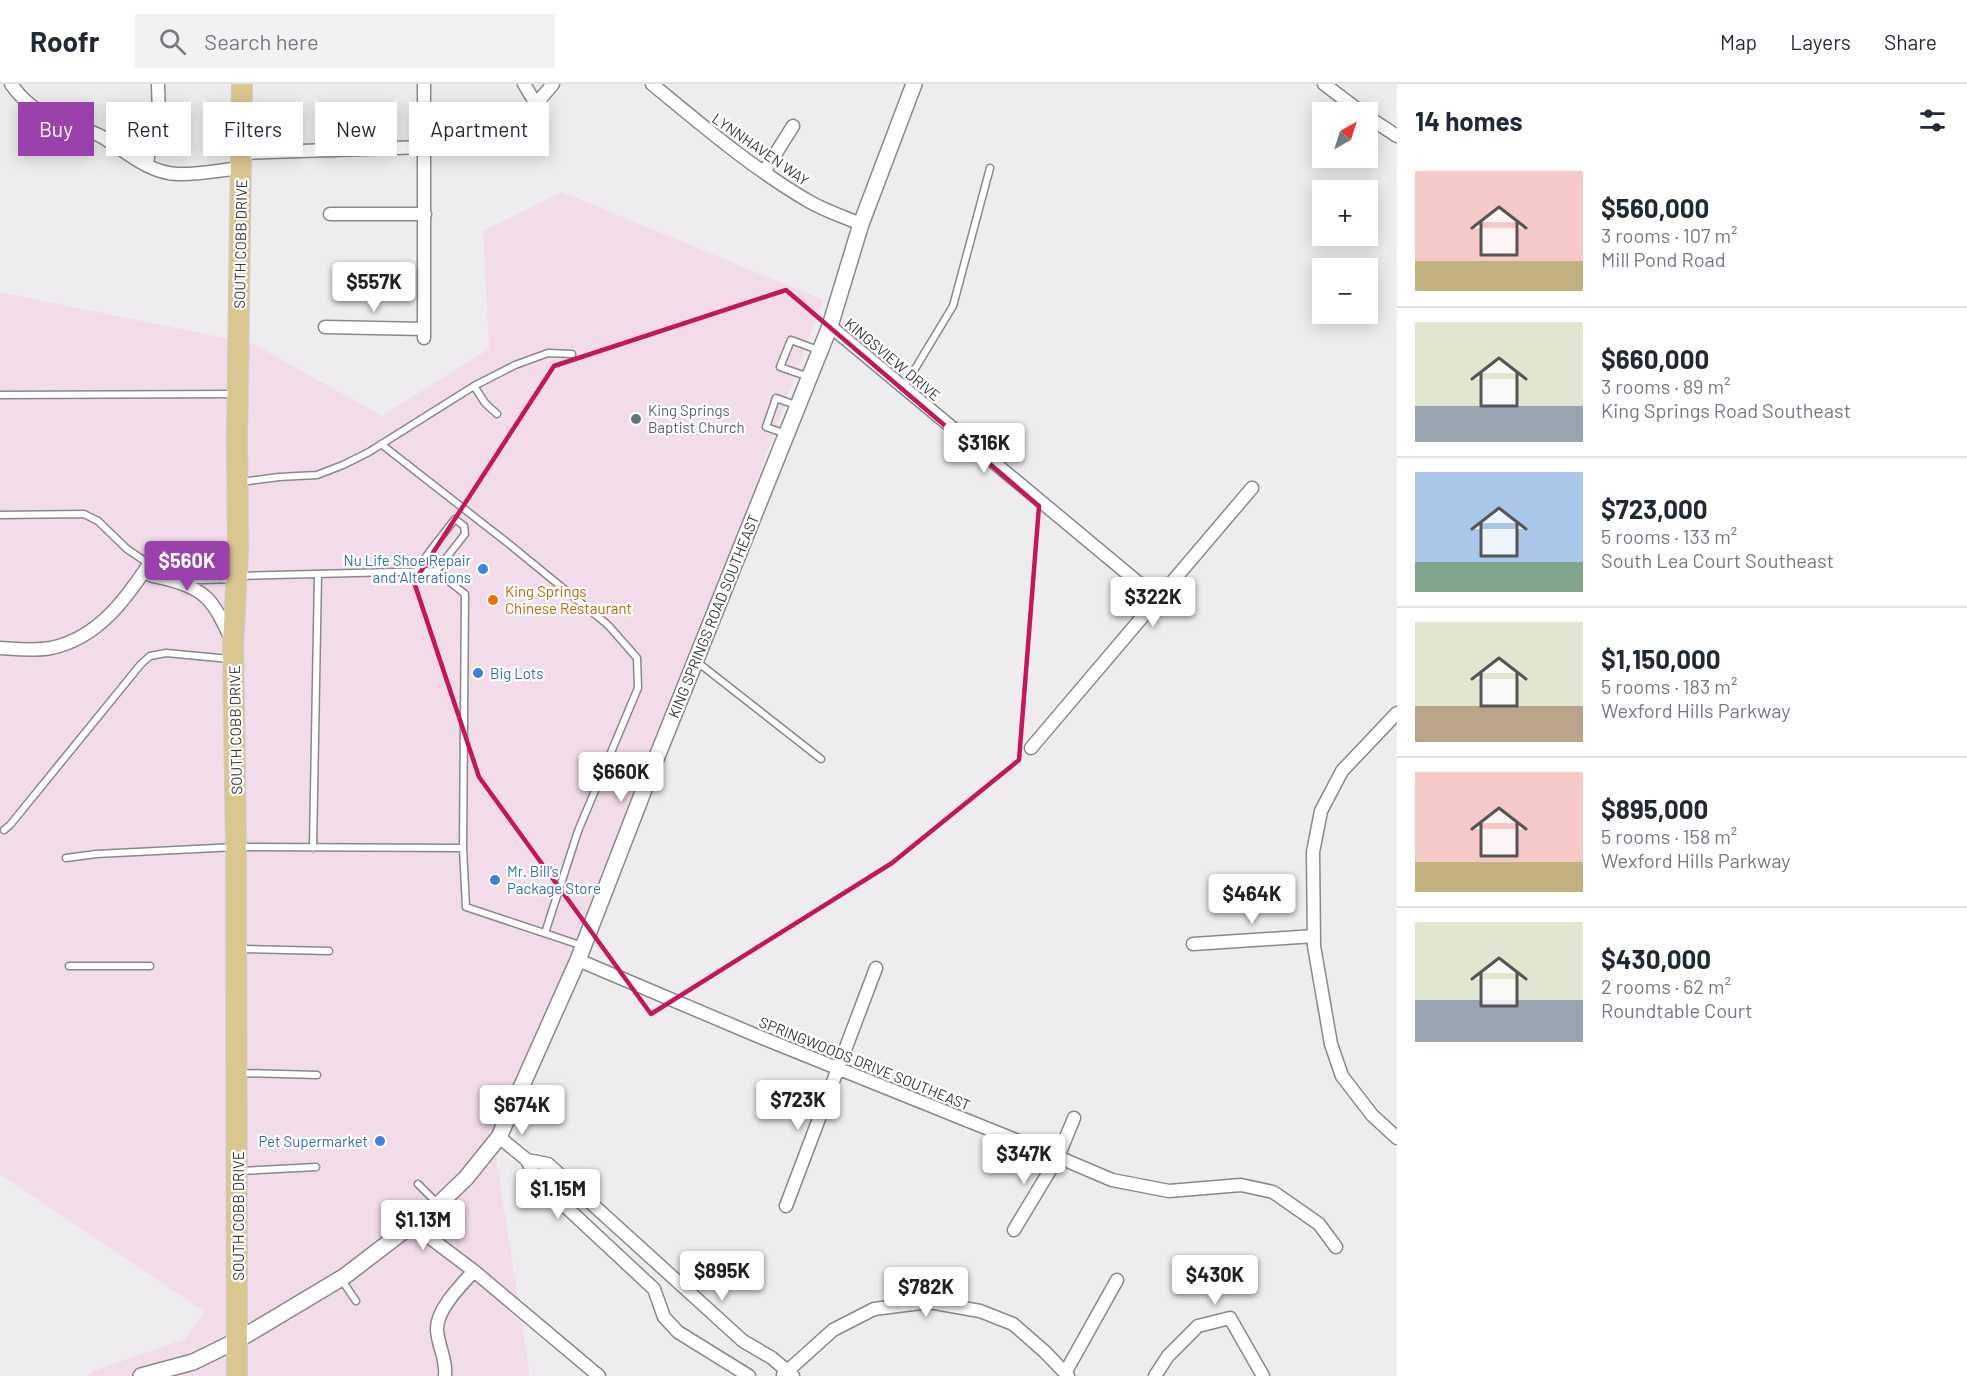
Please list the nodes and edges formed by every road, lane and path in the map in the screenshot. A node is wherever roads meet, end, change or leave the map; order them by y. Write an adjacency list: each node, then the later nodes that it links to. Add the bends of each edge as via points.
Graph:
1 (11, 84): 20 (street, via 47,116 85,128)
2 (158, 84): 20 (street, via 159,118)
3 (242, 84): 19 (main road, SOUTH COBB DRIVE)
4 (424, 84): 10 (street)
5 (524, 84): 11 (street)
6 (553, 84): 12 (street)
7 (652, 84): 22 (street, LYNNHAVEN WAY)
8 (914, 84): 25 (street, KING SPRINGS ROAD SOUTHEAST)
9 (1324, 84): 13 (street)
10 (424, 102)
11 (535, 102)
12 (538, 102)
13 (1348, 102)
14 (1378, 124): 16 (street)
15 (794, 126): 22 (street)
16 (1397, 136)
17 (409, 148): 19 (street)
18 (425, 156): 24 (street)
19 (241, 160): 20 (street, via 177,174); 33 (main road, SOUTH COBB DRIVE)
20 (147, 164)
21 (990, 168): 32 (lane, via 953,306)
22 (764, 172): 25 (street, LYNNHAVEN WAY, via 812,203)
23 (330, 214): 24 (street)
24 (425, 214): 27 (street, via 424,333)
25 (861, 224): 26 (street, KING SPRINGS ROAD SOUTHEAST)
26 (830, 326): 28 (street, KING SPRINGS ROAD SOUTHEAST); 32 (street, KINGSVIEW DRIVE)
27 (325, 327)
28 (820, 351): 30 (street, KING SPRINGS ROAD SOUTHEAST); 30 (lane, via 791,340 780,367)
29 (572, 354): 31 (lane, via 548,352)
30 (809, 377): 35 (street, KING SPRINGS ROAD SOUTHEAST)
31 (474, 386): 36 (lane); 38 (lane)
32 (904, 388): 49 (street, KINGSVIEW DRIVE)
33 (238, 394): 34 (lane); 39 (main road, SOUTH COBB DRIVE)
34 (0, 395)
35 (798, 406): 37 (street, KING SPRINGS ROAD SOUTHEAST); 37 (lane, via 776,399 766,427)
36 (497, 414)
37 (786, 434): 52 (street, KING SPRINGS ROAD SOUTHEAST)
38 (381, 444): 39 (lane, via 317,475); 61 (lane, via 608,625 637,658 638,688 578,831)
39 (237, 483): 42 (main road, SOUTH COBB DRIVE)
40 (1252, 488): 49 (street)
41 (0, 515): 43 (lane, via 84,514 98,521)
42 (238, 551): 43 (street, via 172,551 155,555); 47 (main road, SOUTH COBB DRIVE)
43 (146, 568): 48 (street, via 153,576); 50 (street, via 122,602 94,630 51,648)
44 (417, 571): 45 (lane); 45 (lane, via 455,519 464,526 465,534); 46 (lane)
45 (436, 571): 59 (lane, via 465,594)
46 (318, 574): 47 (lane); 58 (lane)
47 (238, 576): 48 (street); 51 (main road, SOUTH COBB DRIVE)
48 (162, 578): 51 (street, via 185,583 209,599)
49 (1158, 599): 54 (street)
50 (0, 648)
51 (233, 651): 56 (lane, via 150,656); 57 (main road, SOUTH COBB DRIVE)
52 (695, 661): 55 (lane); 66 (street, KING SPRINGS ROAD SOUTHEAST)
53 (1397, 712): 62 (street, via 1342,771 1321,811 1313,852)
54 (1031, 748)
55 (821, 759)
56 (4, 830)
57 (236, 848): 58 (lane); 60 (lane); 64 (main road, SOUTH COBB DRIVE)
58 (313, 848): 59 (lane)
59 (463, 848): 61 (lane, via 466,908)
60 (66, 858)
61 (545, 933): 66 (lane)
62 (1314, 936): 63 (street); 75 (street, via 1330,1044 1342,1076 1372,1115)
63 (1193, 944)
64 (237, 948): 65 (lane); 71 (main road, SOUTH COBB DRIVE)
65 (329, 951)
66 (581, 953): 70 (street, SPRINGWOODS DRIVE SOUTHEAST, via 749,1033); 74 (street, KING SPRINGS ROAD SOUTHEAST)
67 (69, 966): 68 (lane)
68 (150, 966)
69 (876, 968): 70 (street)
70 (838, 1068): 76 (street, SPRINGWOODS DRIVE SOUTHEAST); 82 (street)
71 (237, 1073): 72 (lane); 79 (main road, SOUTH COBB DRIVE)
72 (316, 1075)
73 (1074, 1118): 76 (street)
74 (499, 1137): 77 (street); 81 (street, KING SPRINGS ROAD SOUTHEAST)
75 (1397, 1138)
76 (1058, 1156): 85 (street); 87 (street, SPRINGWOODS DRIVE SOUTHEAST, via 1112,1180 1168,1191 1241,1185 1273,1192 1319,1224)
77 (527, 1160): 84 (street, via 548,1164); 86 (street, via 536,1179)
78 (316, 1167): 79 (lane)
79 (237, 1171): 92 (main road, SOUTH COBB DRIVE)
80 (418, 1184): 81 (lane)
81 (439, 1204): 83 (street, KING SPRINGS ROAD SOUTHEAST)
82 (786, 1206)
83 (413, 1225): 88 (street); 89 (street, KING SPRINGS ROAD SOUTHEAST)
84 (619, 1228): 86 (street); 93 (street, via 743,1341 772,1358)
85 (1014, 1230)
86 (606, 1244): 99 (street, via 654,1289 663,1317 678,1332)
87 (1336, 1247)
88 (474, 1271): 97 (street, via 441,1314 437,1329); 98 (street)
89 (340, 1279): 91 (lane); 92 (street, KING SPRINGS ROAD SOUTHEAST)
90 (1117, 1280): 94 (street)
91 (356, 1301)
92 (238, 1341): 95 (street, KING SPRINGS ROAD SOUTHEAST, via 193,1362); 96 (main road, SOUTH COBB DRIVE)
93 (787, 1374): 94 (street, via 833,1330 874,1309 929,1302 980,1311 1013,1324)
94 (1066, 1374)
95 (141, 1376)
96 (237, 1376)
97 (445, 1376)
98 (599, 1376)
99 (749, 1376)
100 (1155, 1376): 101 (street, via 1168,1356 1198,1326 1230,1318)
101 (1263, 1376)

